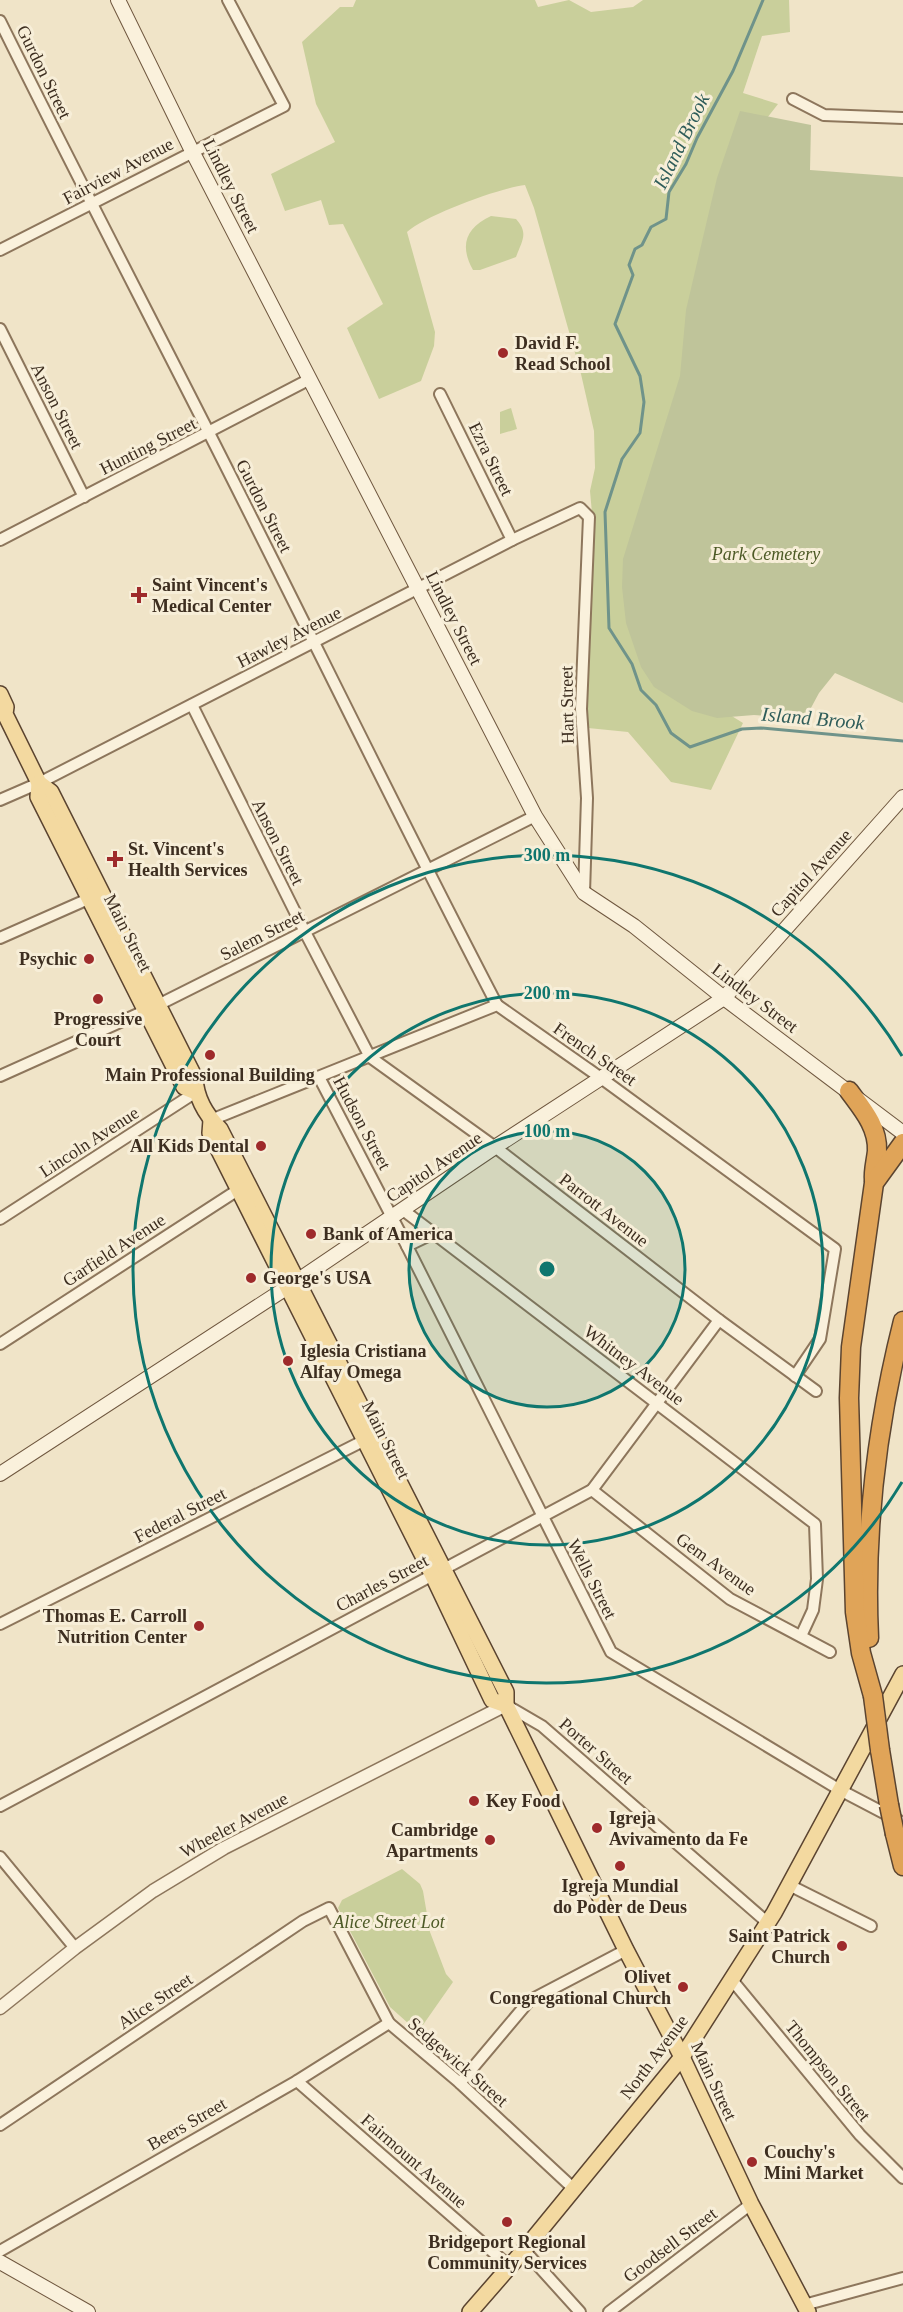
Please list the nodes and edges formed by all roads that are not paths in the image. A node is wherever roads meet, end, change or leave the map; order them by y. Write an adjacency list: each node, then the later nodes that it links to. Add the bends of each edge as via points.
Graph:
1 (118, 0): 6 (main road, Lindley Street)
2 (228, 0): 6 (street, Fairview Avenue, via 284,106)
3 (0, 21): 7 (street, Gurdon Street)
4 (793, 99): 5 (street, via 824,114)
5 (903, 118)
6 (192, 151): 7 (street, Fairview Avenue); 10 (main road, Lindley Street)
7 (91, 204): 8 (street, Fairview Avenue); 12 (street, Gurdon Street)
8 (0, 250)
9 (0, 329): 13 (street, Anson Street)
10 (310, 379): 12 (street, Hunting Street); 17 (main road, Lindley Street)
11 (440, 394): 16 (street, Ezra Street)
12 (209, 433): 13 (street, Hunting Street); 18 (street, Gurdon Street)
13 (84, 497): 15 (street, Hunting Street)
14 (589, 517): 16 (street, Hawley Avenue, via 580,508); 27 (street, Hart Street, via 581,709 588,798)
15 (0, 540)
16 (512, 540): 17 (street, Hawley Avenue)
17 (419, 589): 18 (street, Hawley Avenue); 25 (main road, Lindley Street)
18 (314, 643): 20 (street, Hawley Avenue); 26 (street, Gurdon Street)
19 (0, 694): 21 (main road, Main Street, via 6,707)
20 (192, 705): 22 (street, Hawley Avenue); 29 (street, Anson Street)
21 (2, 714): 22 (main road, Main Street)
22 (39, 783): 24 (street, Hawley Avenue); 28 (main road, Main Street, via 51,792)
23 (903, 797): 31 (main road, Capitol Avenue)
24 (0, 800)
25 (535, 816): 26 (street, Salem Street); 27 (main road, Lindley Street)
26 (426, 869): 29 (street, Salem Street); 32 (street, Gurdon Street)
27 (584, 893): 31 (main road, Lindley Street, via 634,926)
28 (95, 896): 30 (street); 33 (main road, Main Street)
29 (305, 932): 33 (street, Salem Street); 34 (street, Anson Street)
30 (0, 938)
31 (724, 998): 37 (main road, Capitol Avenue); 38 (main road, Lindley Street)
32 (497, 1005): 34 (street); 37 (street, French Street)
33 (152, 1008): 35 (street, Salem Street); 39 (main road, Main Street, via 195,1078)
34 (370, 1057): 36 (street); 43 (street, Parrott Avenue)
35 (0, 1076)
36 (319, 1077): 40 (street); 46 (street, Hudson Street)
37 (601, 1078): 43 (main road, Capitol Avenue); 54 (street, French Street, via 836,1249 820,1339)
38 (849, 1091): 41 (main road, Lindley Street); 44 (highway, via 875,1134)
39 (196, 1092): 40 (main road, Main Street); 47 (street, Lincoln Avenue)
40 (211, 1120): 45 (main road, Main Street, via 220,1129)
41 (903, 1132)
42 (903, 1143): 44 (highway)
43 (495, 1147): 46 (main road, Capitol Avenue); 51 (street, Parrott Avenue)
44 (874, 1183): 66 (highway, via 849,1379 855,1612)
45 (242, 1186): 50 (main road, Main Street); 53 (street, Garfield Avenue)
46 (398, 1213): 48 (street, Whitney Avenue); 49 (street, Wells Street); 50 (main road, Capitol Avenue)
47 (0, 1219)
48 (434, 1233): 49 (street); 56 (street, Whitney Avenue)
49 (407, 1246): 60 (street, Wells Street)
50 (292, 1284): 57 (main road, Main Street); 58 (main road, Capitol Avenue)
51 (719, 1320): 54 (street, Parrott Avenue); 56 (street, Charles Street)
52 (903, 1321): 66 (highway, via 873,1489 867,1590)
53 (0, 1344)
54 (795, 1376): 55 (street, Parrott Avenue)
55 (816, 1391)
56 (657, 1403): 59 (street, Charles Street); 63 (street, Whitney Avenue, via 814,1524 817,1579 813,1610)
57 (370, 1438): 61 (main road, Main Street); 62 (street, Federal Street)
58 (0, 1474)
59 (592, 1490): 60 (street, Charles Street); 63 (street, Gem Avenue, via 730,1599)
60 (543, 1516): 61 (street, Charles Street); 68 (street, Wells Street, via 611,1652)
61 (438, 1571): 67 (main road, Main Street, via 492,1700); 69 (street, Charles Street)
62 (0, 1624)
63 (801, 1636): 64 (street, Gem Avenue)
64 (830, 1652)
65 (903, 1674): 68 (main road, North Avenue)
66 (873, 1696): 70 (highway, bridge, via 889,1805)
67 (506, 1705): 75 (street, Porter Street, via 542,1726); 77 (street, Wheeler Avenue, via 224,1848 153,1892); 78 (main road, Main Street)
68 (840, 1790): 70 (street, Wells Street); 73 (main road, North Avenue)
69 (0, 1806)
70 (899, 1828): 72 (highway)
71 (0, 1857): 77 (street)
72 (903, 1866)
73 (789, 1885): 75 (main road, North Avenue); 76 (street)
74 (329, 1908): 81 (street, Sedgewick Street); 85 (street, Alice Street, via 303,1921)
75 (768, 1923): 79 (main road, North Avenue)
76 (871, 1926)
77 (75, 1948): 80 (street, Wheeler Avenue)
78 (626, 1950): 82 (main road, Main Street); 84 (street, via 529,2001)
79 (732, 1980): 82 (main road, North Avenue); 86 (street, Thompson Street, via 860,2135)
80 (0, 2008)
81 (389, 2023): 83 (street, Beers Street); 84 (street, Sedgewick Street)
82 (682, 2057): 87 (main road, North Avenue); 88 (main road, Main Street)
83 (297, 2081): 90 (street, Beers Street); 92 (street, Fairmount Avenue)
84 (460, 2083): 87 (street, Sedgewick Street)
85 (0, 2125)
86 (903, 2178)
87 (574, 2188): 89 (main road, North Avenue)
88 (751, 2204): 94 (main road, Main Street); 98 (street, Goodsell Street)
89 (524, 2250): 92 (main road, North Avenue); 97 (street)
90 (0, 2251)
91 (0, 2262): 95 (main road)
92 (509, 2266): 96 (main road, North Avenue)
93 (903, 2278): 94 (street)
94 (806, 2308)
95 (88, 2312)
96 (470, 2312)
97 (580, 2312)
98 (609, 2312)

